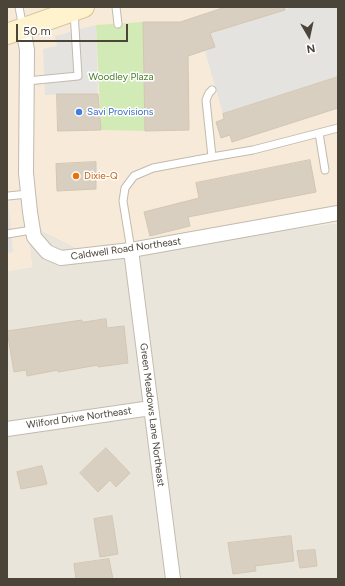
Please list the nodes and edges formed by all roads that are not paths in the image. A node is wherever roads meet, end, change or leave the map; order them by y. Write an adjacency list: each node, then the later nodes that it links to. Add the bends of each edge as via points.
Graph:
1 (19, 7): 5 (lane)
2 (116, 7): 4 (lane)
3 (79, 9): 5 (street); 6 (lane, via 78,76)
4 (118, 24)
5 (15, 31): 6 (street, Caldwell Road Northeast, via 27,50)
6 (27, 82): 12 (street, Caldwell Road Northeast)
7 (212, 90): 10 (lane, via 206,100)
8 (338, 128): 9 (lane)
9 (319, 133): 10 (lane, via 253,150); 11 (lane)
10 (212, 157): 17 (lane, via 153,168 134,176 125,188 123,201)
11 (325, 170)
12 (28, 194): 13 (lane); 15 (street, Caldwell Road Northeast)
13 (8, 196)
14 (338, 213): 17 (street, Caldwell Road Northeast)
15 (32, 230): 16 (lane); 17 (street, Caldwell Road Northeast, via 34,237 47,252 61,258)
16 (7, 234)
17 (132, 250): 18 (street, Green Meadows Lane Northeast)
18 (150, 408): 19 (street, Wilford Drive Northeast); 20 (street, Green Meadows Lane Northeast)
19 (7, 429)
20 (173, 579)

